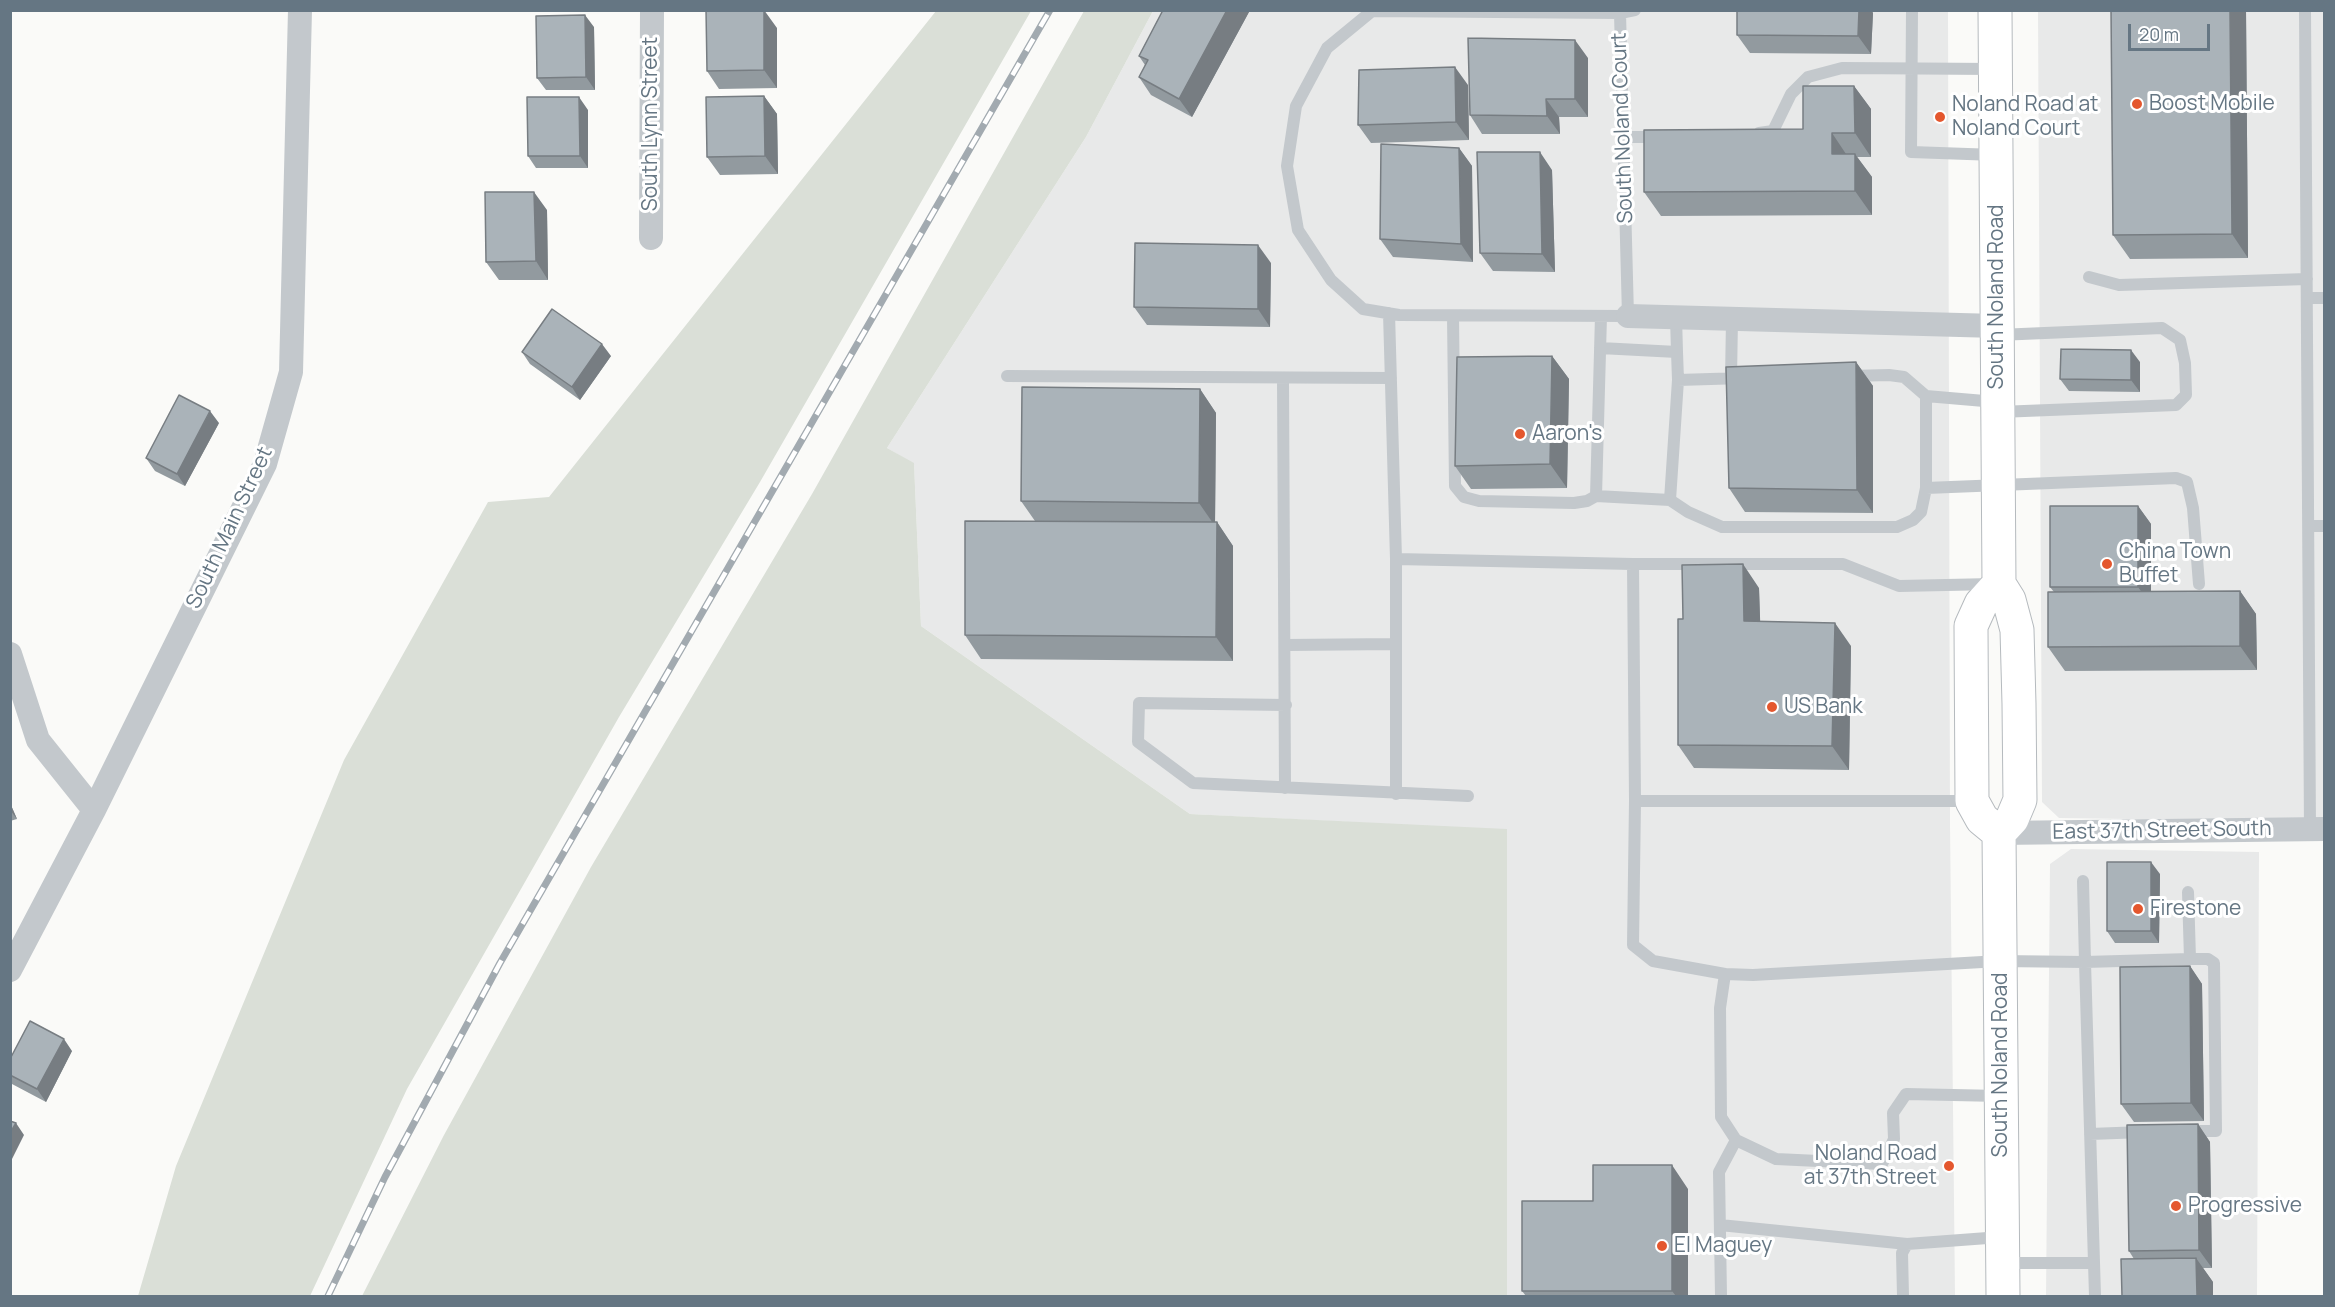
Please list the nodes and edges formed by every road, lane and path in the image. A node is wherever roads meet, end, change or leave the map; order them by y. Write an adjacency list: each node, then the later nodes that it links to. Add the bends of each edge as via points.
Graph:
1 (300, 10): 58 (street, South Main Street, via 291,372 265,464)
2 (652, 10): 16 (street, South Lynn Street)
3 (1635, 10): 9 (lane)
4 (1912, 10): 10 (lane)
5 (1995, 10): 11 (main road, South Noland Road)
6 (2305, 10): 18 (lane)
7 (1372, 11): 8 (lane, South Noland Court); 21 (lane, South Noland Court, via 1327,48 1296,106 1287,166 1298,230 1331,280 1363,309)
8 (1570, 12): 9 (lane, South Noland Court)
9 (1620, 13): 13 (lane, South Noland Court)
10 (1911, 69): 11 (lane); 12 (lane, via 1842,68 1808,77 1791,94 1773,131); 15 (lane, via 1911,152)
11 (1995, 69): 15 (main road, South Noland Road)
12 (1752, 134)
13 (1623, 137): 14 (lane); 24 (lane, South Noland Court)
14 (1670, 137)
15 (1996, 155): 27 (main road, South Noland Road)
16 (651, 238)
17 (2089, 277): 18 (lane, via 2120,285)
18 (2307, 279): 19 (lane)
19 (2307, 298): 20 (lane); 43 (lane)
20 (2325, 298)
21 (1389, 313): 22 (lane, South Noland Court); 34 (lane)
22 (1453, 316): 23 (lane, South Noland Court); 41 (lane, via 1455,486 1464,497 1479,501 1574,503)
23 (1601, 316): 24 (lane, South Noland Court); 28 (lane)
24 (1628, 316): 25 (street, South Noland Court)
25 (1676, 317): 26 (street, South Noland Court); 29 (lane)
26 (1732, 319): 27 (street, South Noland Court); 36 (lane)
27 (1997, 331): 38 (main road, South Noland Road); 38 (lane, via 2162,328 2180,340 2186,395 2176,405)
28 (1600, 348): 29 (lane); 41 (lane)
29 (1677, 352): 35 (lane)
30 (1007, 376): 33 (lane)
31 (1842, 376): 37 (lane, via 1904,377)
32 (1761, 377): 36 (lane)
33 (1283, 378): 34 (lane); 50 (lane)
34 (1391, 378): 45 (lane)
35 (1678, 380): 36 (lane); 42 (lane)
36 (1731, 380)
37 (1926, 396): 38 (lane); 40 (lane)
38 (1997, 407): 39 (main road, South Noland Road)
39 (1998, 486): 40 (lane); 47 (main road, South Noland Road); 48 (lane, via 2176,478 2187,482)
40 (1926, 488): 42 (lane, via 1921,512 1897,527 1722,527)
41 (1596, 496): 42 (lane)
42 (1670, 500)
43 (2308, 526): 44 (lane); 59 (lane)
44 (2325, 526)
45 (1396, 559): 46 (lane); 49 (lane)
46 (1633, 564): 47 (lane, via 1843,564 1899,586); 56 (lane)
47 (1999, 584): 57 (main road, via 1981,604 1971,626); 60 (main road, South Noland Road, via 2018,630 2020,800 2012,819)
48 (2199, 584)
49 (1396, 644): 50 (lane); 54 (lane)
50 (1286, 645): 52 (lane)
51 (10, 654): 58 (street, via 38,740)
52 (1286, 705): 53 (lane); 53 (lane, via 1139,703 1138,742 1193,783)
53 (1285, 788): 54 (lane)
54 (1396, 794): 55 (lane)
55 (1468, 796)
56 (1635, 801): 57 (lane); 67 (lane, via 1633,945 1653,961)
57 (1972, 801): 60 (main road, via 1982,819)
58 (94, 810): 66 (street, South Main Street)
59 (2317, 830): 60 (street, East 37th Street South)
60 (1999, 833): 64 (main road, South Noland Road)
61 (2083, 880): 65 (lane)
62 (2188, 892): 63 (lane)
63 (2190, 959): 65 (lane); 69 (lane, via 2214,963 2216,1131)
64 (2001, 961): 65 (lane); 67 (lane); 68 (main road, South Noland Road)
65 (2085, 962): 69 (lane)
66 (10, 970)
67 (1725, 974): 70 (lane, via 1719,1008 1721,1117)
68 (2001, 1096): 70 (lane, via 1906,1094 1893,1113 1894,1139 1882,1164 1776,1159); 73 (main road, South Noland Road)
69 (2090, 1134): 74 (lane)
70 (1736, 1140): 71 (lane, via 1719,1172)
71 (1720, 1225): 72 (lane); 75 (lane)
72 (1907, 1244): 73 (lane); 76 (lane, via 1902,1254)
73 (2003, 1250): 74 (lane); 77 (main road, South Noland Road)
74 (2094, 1263): 78 (lane)
75 (1720, 1296)
76 (1903, 1296)
77 (2003, 1296)
78 (2095, 1296)

